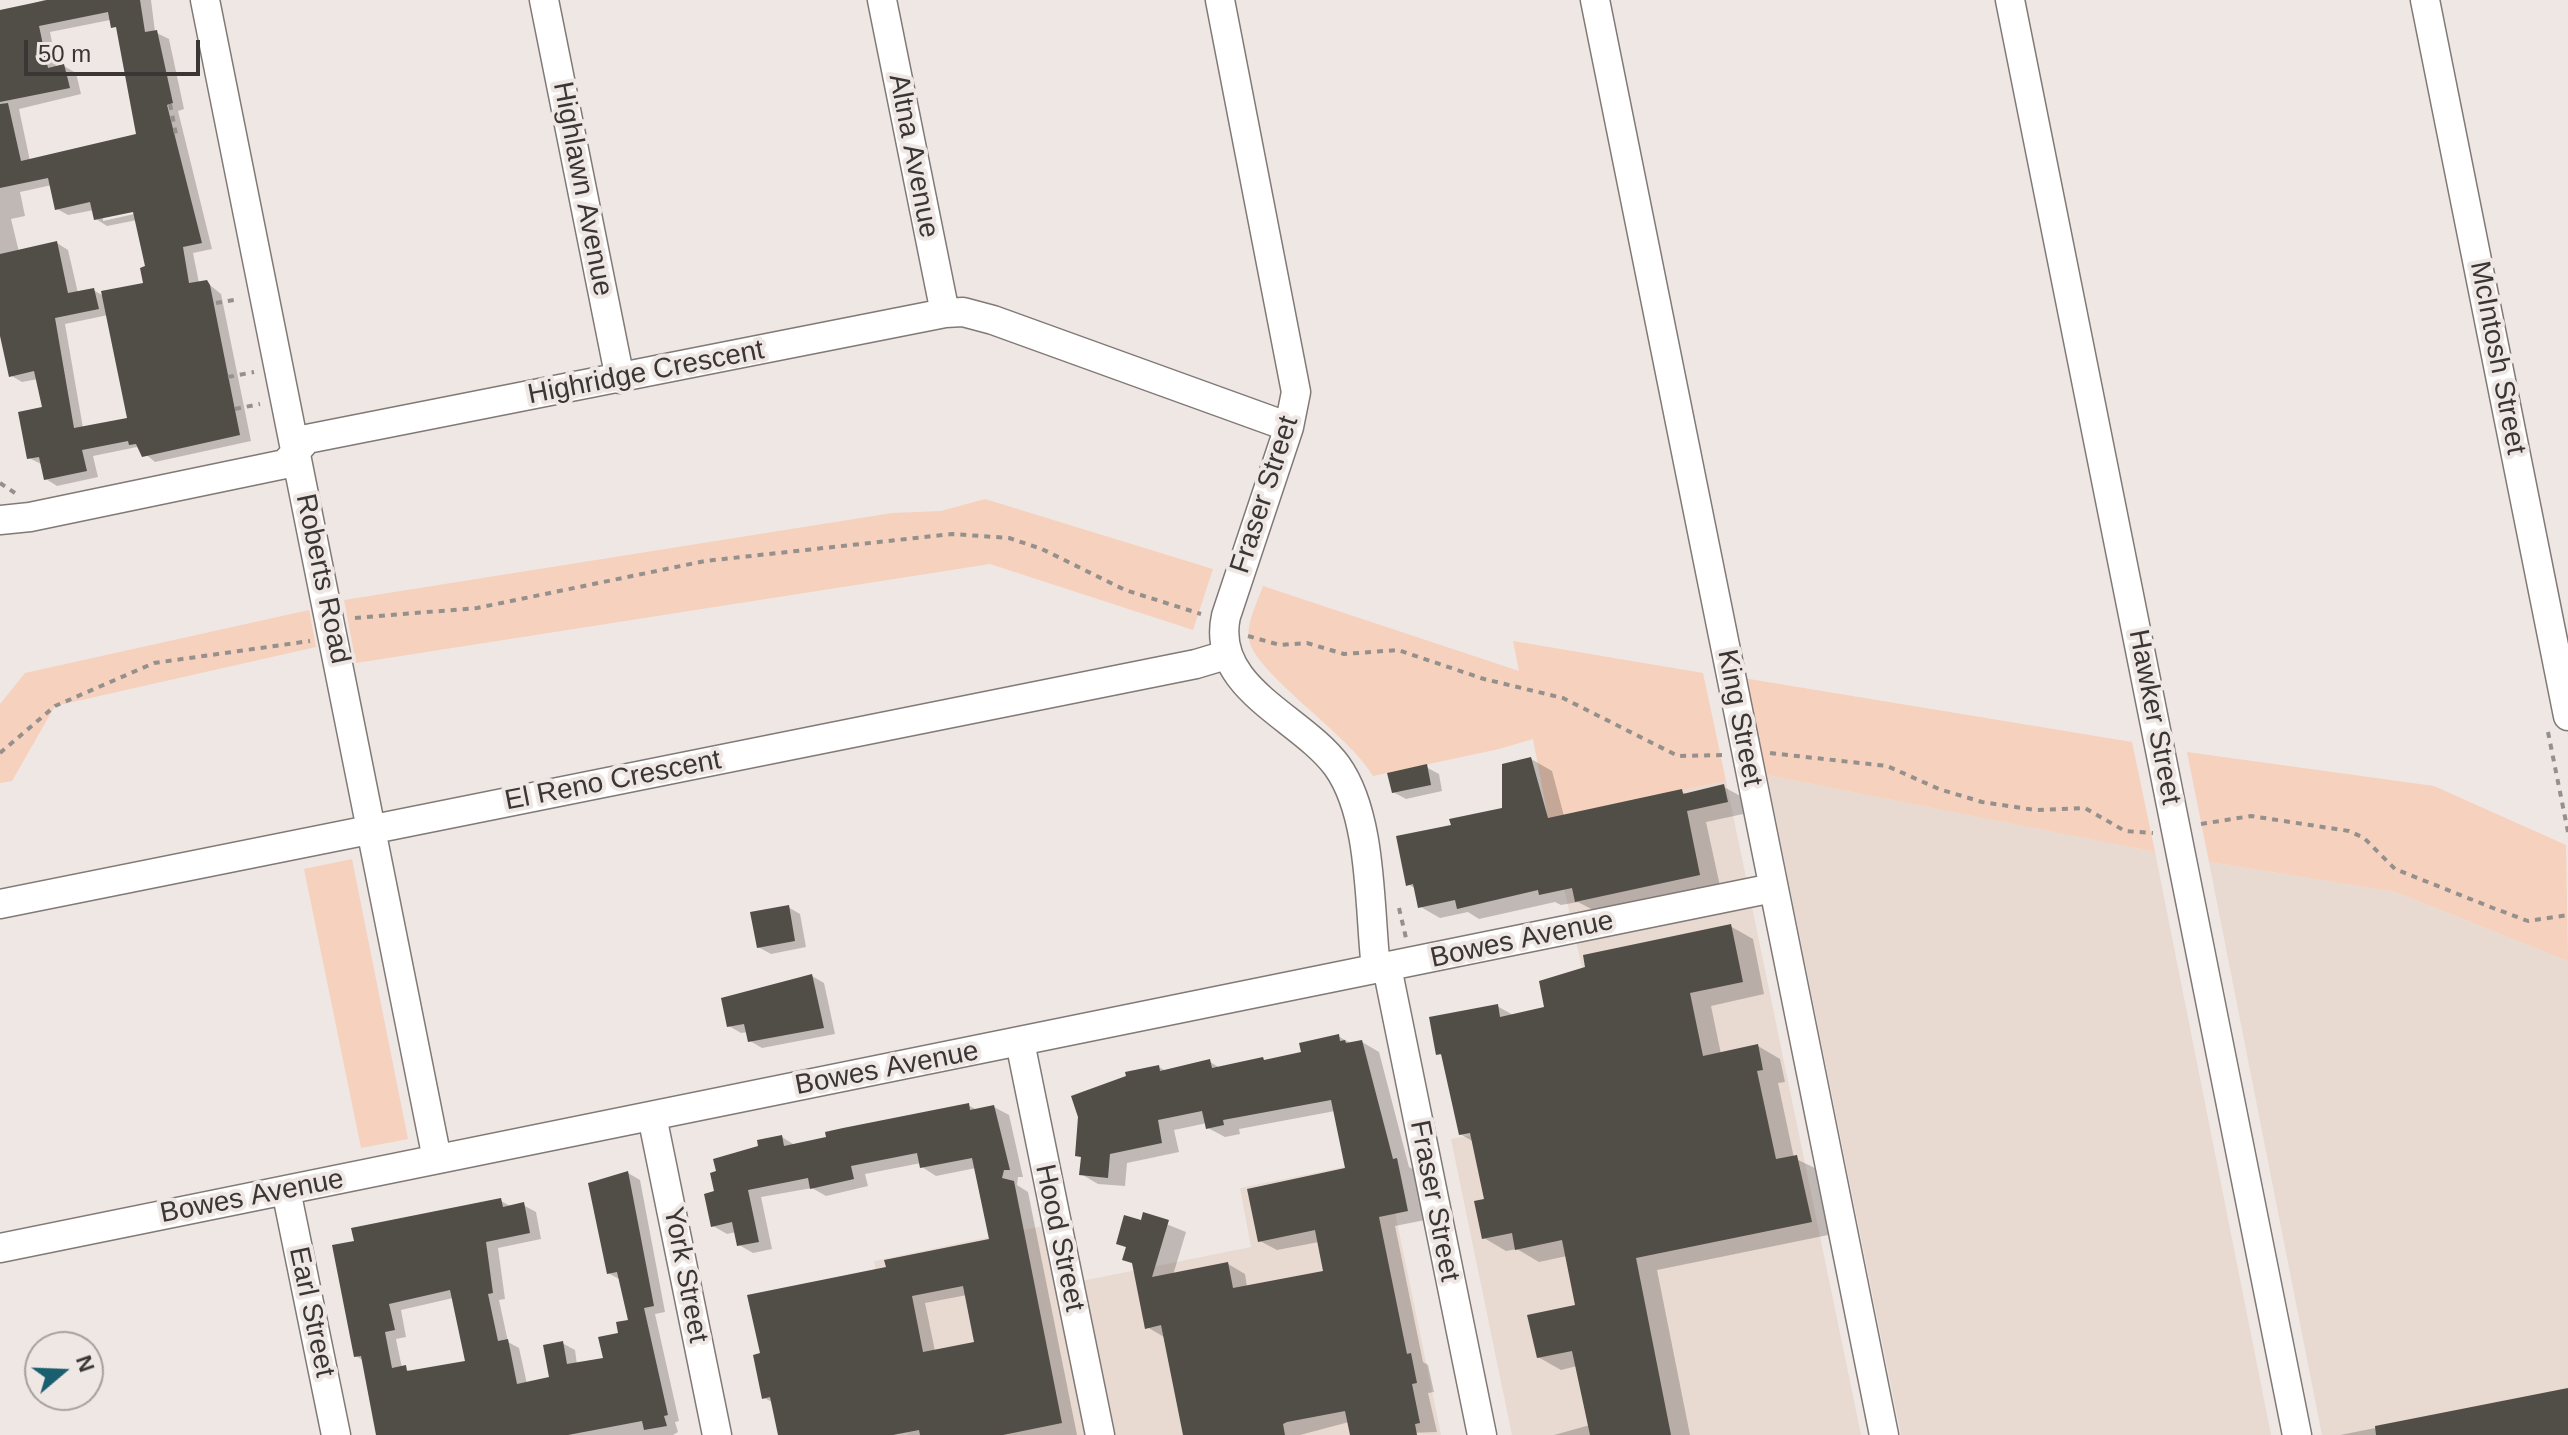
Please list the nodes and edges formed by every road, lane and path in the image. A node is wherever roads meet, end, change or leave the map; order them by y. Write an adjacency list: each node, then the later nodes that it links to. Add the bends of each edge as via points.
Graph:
1 (205, 0): 19 (street, Roberts Road)
2 (544, 0): 15 (street, Highlawn Avenue)
3 (882, 0): 12 (street, Altna Avenue)
4 (1220, 0): 18 (street, Fraser Street, via 1295,377)
5 (1595, 0): 31 (street, King Street)
6 (2010, 0): 30 (street, Hawker Street)
7 (2425, 0): 25 (street, McIntosh Street)
8 (170, 104): 9 (path)
9 (176, 134)
10 (242, 298): 11 (path)
11 (216, 303)
12 (945, 313): 15 (street, Highridge Crescent); 18 (street, Highridge Crescent, via 993,320)
13 (256, 371): 14 (path)
14 (228, 377)
15 (620, 379): 19 (street, Highridge Crescent, via 307,439)
16 (263, 404): 17 (path)
17 (235, 409)
18 (1289, 427): 24 (street, Fraser Street, via 1226,616)
19 (295, 452): 20 (street, Highridge Crescent, via 285,464); 23 (street, Roberts Road)
20 (0, 520)
21 (1207, 600): 22 (path)
22 (1199, 626)
23 (334, 637): 27 (path, via 154,663 55,706); 29 (street, Roberts Road)
24 (1226, 655): 29 (street, El Reno Crescent); 35 (street, Fraser Street, via 1237,675 1322,750 1344,777)
25 (2568, 716)
26 (1720, 741): 28 (path)
27 (0, 753)
28 (1726, 769)
29 (373, 829): 32 (street, El Reno Crescent); 38 (street, Roberts Road)
30 (2176, 831): 33 (path, via 2251,816 2349,831 2364,838 2395,869 2479,903 2528,921); 46 (street, Hawker Street)
31 (1773, 888): 35 (street, Bowes Avenue); 45 (street, King Street)
32 (0, 904)
33 (2568, 915)
34 (1421, 936): 35 (path)
35 (1388, 961): 36 (street, Bowes Avenue); 44 (street, Fraser Street)
36 (1020, 1042): 37 (street, Bowes Avenue); 43 (street, Hood Street)
37 (652, 1116): 38 (street, Bowes Avenue); 42 (street, York Street)
38 (437, 1159): 39 (street, Bowes Avenue)
39 (286, 1190): 40 (street, Bowes Avenue); 41 (street, Earl Street)
40 (0, 1248)
41 (336, 1435)
42 (717, 1435)
43 (1100, 1435)
44 (1482, 1435)
45 (1884, 1435)
46 (2297, 1435)

